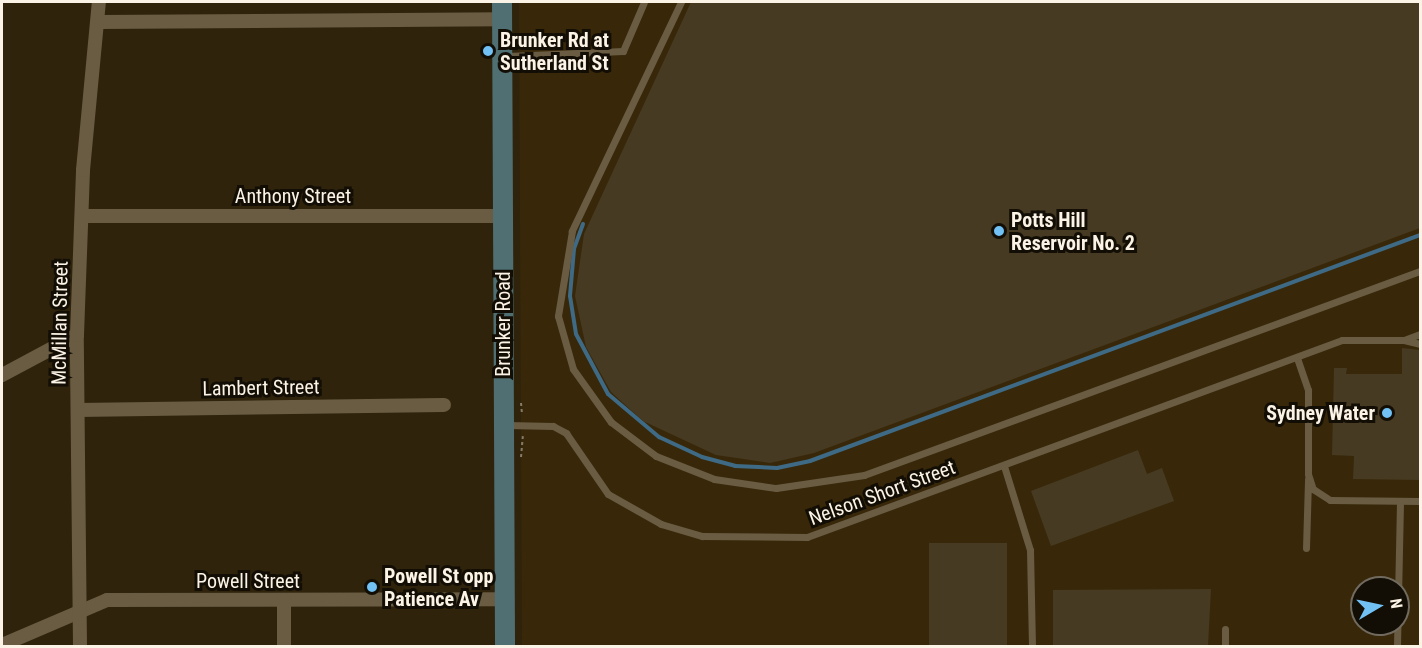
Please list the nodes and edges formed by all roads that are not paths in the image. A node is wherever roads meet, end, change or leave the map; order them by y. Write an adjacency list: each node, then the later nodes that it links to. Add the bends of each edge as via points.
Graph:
1 (99, 2): 5 (street, McMillan Street)
2 (644, 2): 6 (lane, via 622,51)
3 (681, 2): 9 (lane, via 572,231 558,316 573,369 611,423 656,456 714,479 776,488 864,475)
4 (502, 10): 5 (street); 6 (main road, Brunker Road)
5 (99, 22): 7 (street, McMillan Street, via 82,170)
6 (502, 56): 8 (main road, Brunker Road)
7 (83, 216): 8 (street, Anthony Street); 11 (street, McMillan Street)
8 (502, 216): 18 (main road, Brunker Road)
9 (1420, 271)
10 (1420, 334): 12 (lane)
11 (77, 335): 15 (street); 17 (street, McMillan Street)
12 (1404, 340): 13 (lane); 14 (lane, Nelson Short Street, via 1342,340)
13 (1420, 344)
14 (1297, 358): 19 (lane, Nelson Short Street); 20 (lane, via 1308,390)
15 (2, 375)
16 (444, 405): 17 (street, Lambert Street)
17 (78, 410): 26 (street, McMillan Street)
18 (505, 425): 19 (lane, Nelson Short Street, via 553,426 566,433 608,494 661,524 702,536 807,537); 24 (main road, Brunker Road)
19 (1004, 466): 32 (lane, via 1030,550)
20 (1308, 479): 21 (lane, via 1330,500); 23 (lane)
21 (1400, 501): 22 (lane); 34 (lane)
22 (1420, 501)
23 (1306, 548)
24 (505, 598): 25 (street, Powell Street); 31 (main road, Brunker Road)
25 (284, 600): 26 (street, Powell Street, via 107,600); 30 (street)
26 (79, 610): 28 (street, Powell Street); 29 (street, McMillan Street)
27 (1225, 629): 33 (lane)
28 (2, 645)
29 (80, 646)
30 (284, 646)
31 (505, 646)
32 (1032, 646)
33 (1225, 646)
34 (1397, 646)

